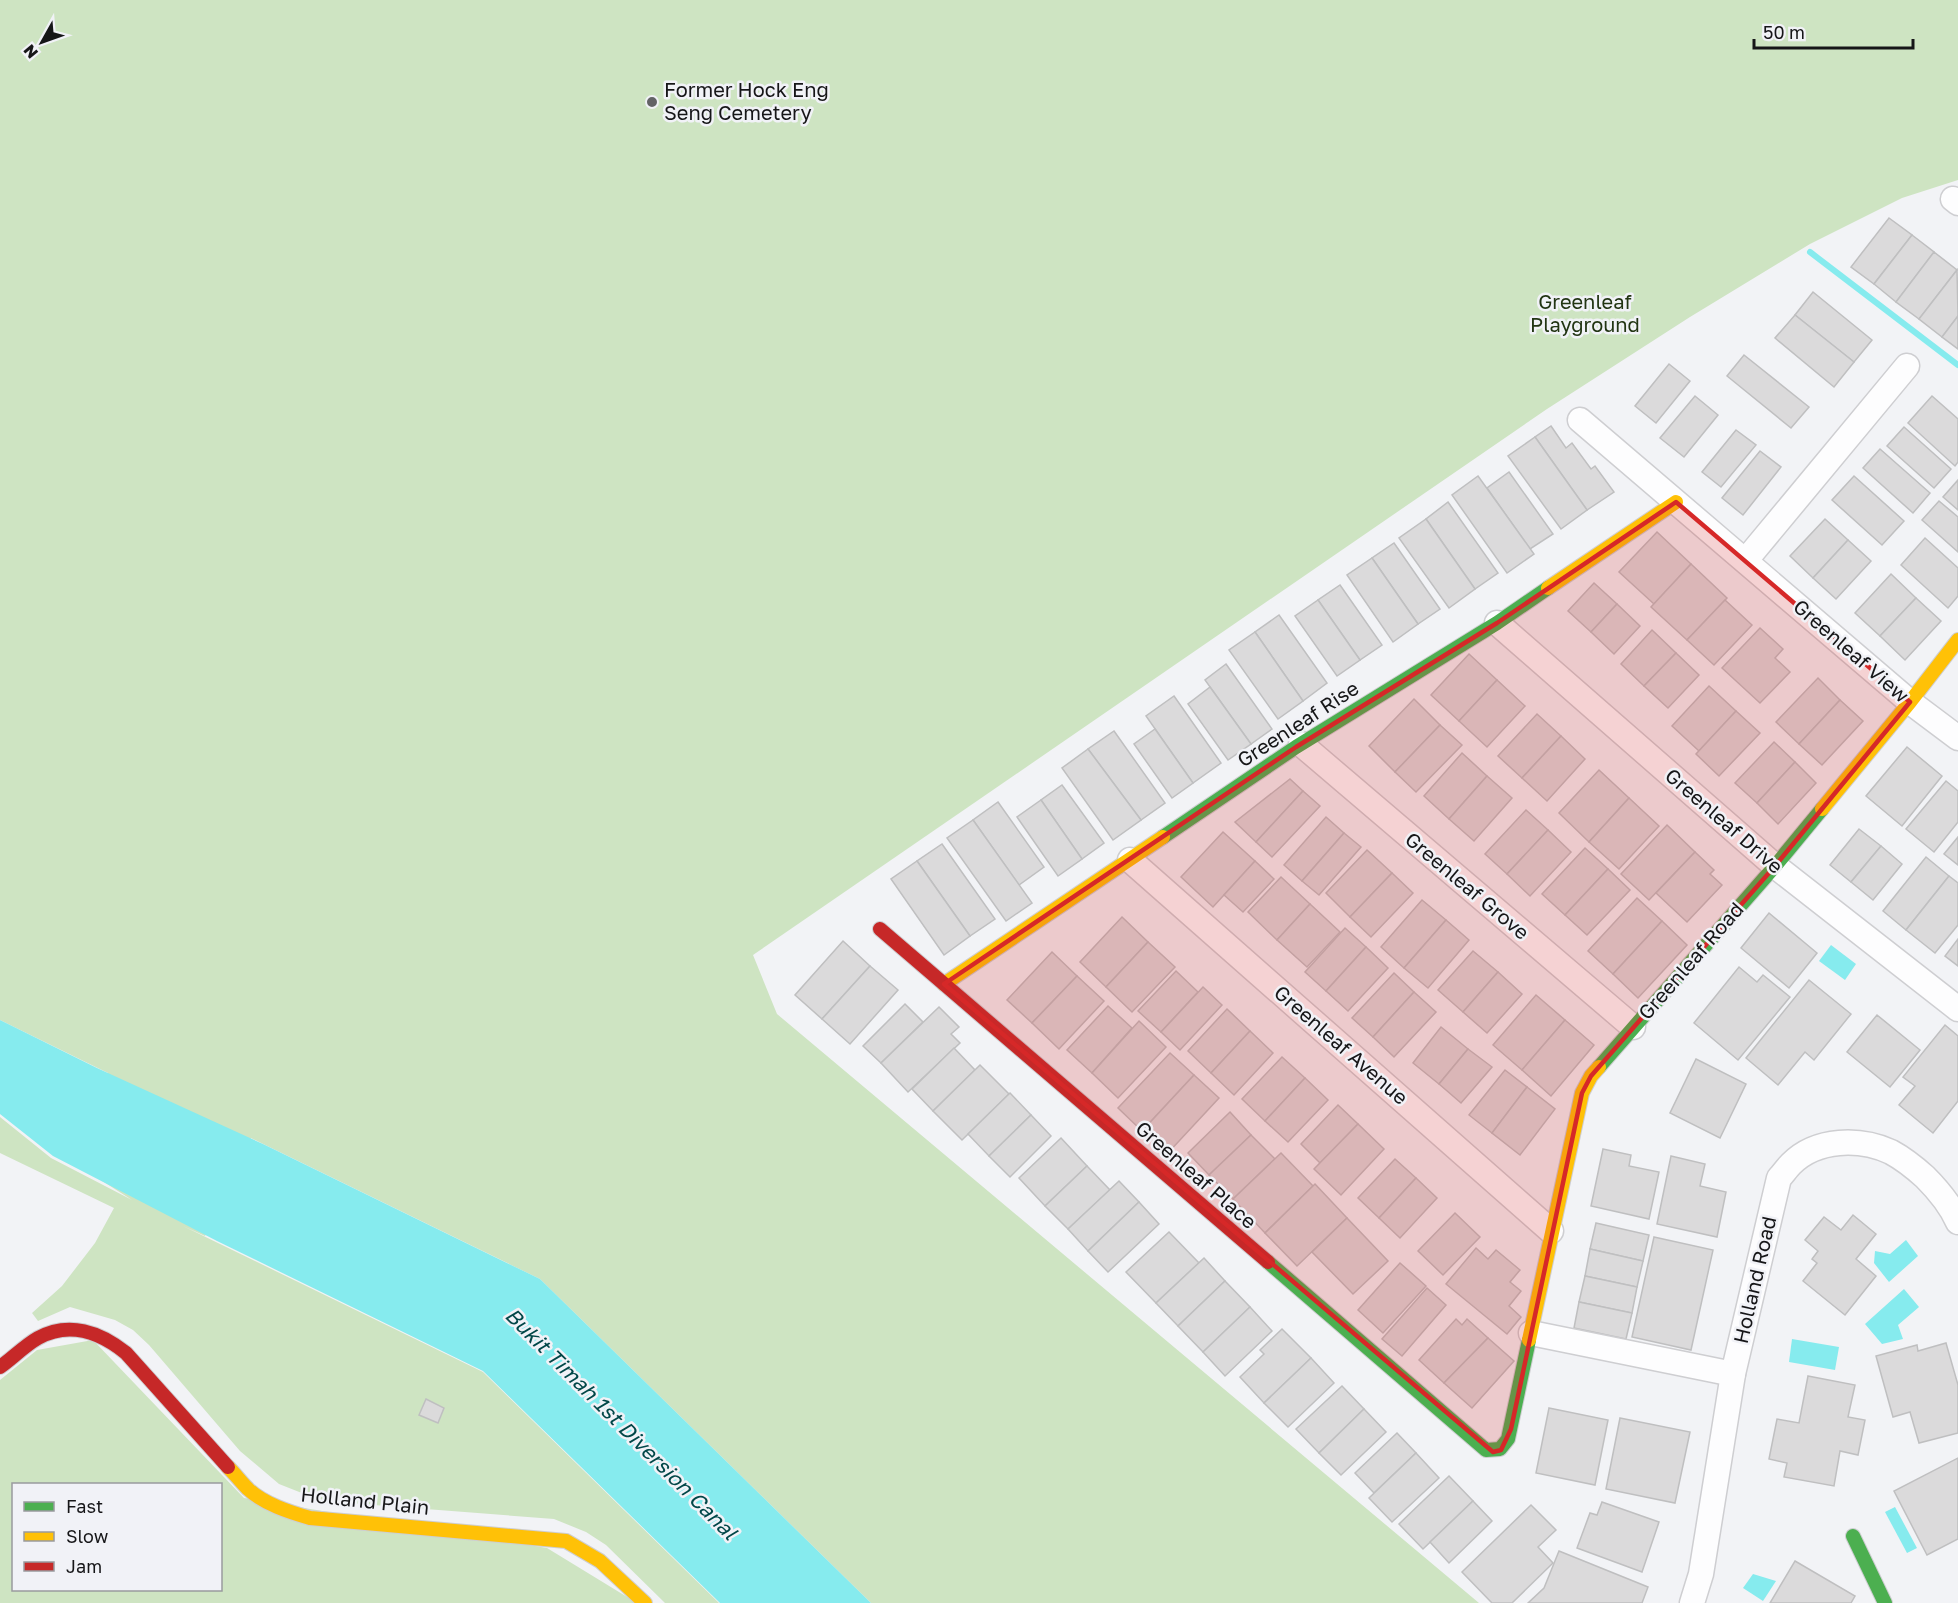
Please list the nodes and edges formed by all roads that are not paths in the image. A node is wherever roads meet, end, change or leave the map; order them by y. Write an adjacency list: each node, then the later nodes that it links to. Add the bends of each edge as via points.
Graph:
1 (1907, 366): 4 (street)
2 (1580, 420): 3 (street, Greenleaf View)
3 (1677, 502): 4 (street, Greenleaf View); 5 (street, Greenleaf Rise)
4 (1746, 560): 7 (street, Greenleaf View)
5 (1497, 623): 9 (street, Greenleaf Rise); 11 (street, Greenleaf Drive)
6 (1958, 640): 7 (street, Greenleaf Road)
7 (1910, 702): 8 (street, Greenleaf View); 11 (street, Greenleaf Road)
8 (1958, 738)
9 (1301, 744): 10 (street, Greenleaf Rise); 15 (street, Greenleaf Grove)
10 (1131, 860): 13 (street, Greenleaf Rise); 17 (street, Greenleaf Avenue)
11 (1775, 866): 14 (street, Greenleaf Drive); 15 (street, Greenleaf Road)
12 (880, 929): 13 (street, Greenleaf Place)
13 (944, 984): 21 (street, Greenleaf Place)
14 (1958, 1009)
15 (1633, 1027): 17 (street, Greenleaf Road, via 1591,1076 1582,1093)
16 (1958, 1222): 20 (street, Holland Road, via 1935,1187 1911,1164 1871,1145 1832,1143 1792,1162 1779,1178)
17 (1551, 1231): 18 (street, Greenleaf Road)
18 (1531, 1333): 20 (street); 21 (street, Greenleaf Road, via 1507,1442 1501,1450)
19 (0, 1367): 23 (street, Holland Plain, via 53,1332 78,1330 96,1334 126,1353 249,1490 268,1503 310,1518 566,1541 600,1561)
20 (1734, 1374): 24 (street, Holland Road, via 1701,1574)
21 (1486, 1450)
22 (1853, 1536): 25 (street)
23 (645, 1603)
24 (1692, 1603)
25 (1886, 1603)

